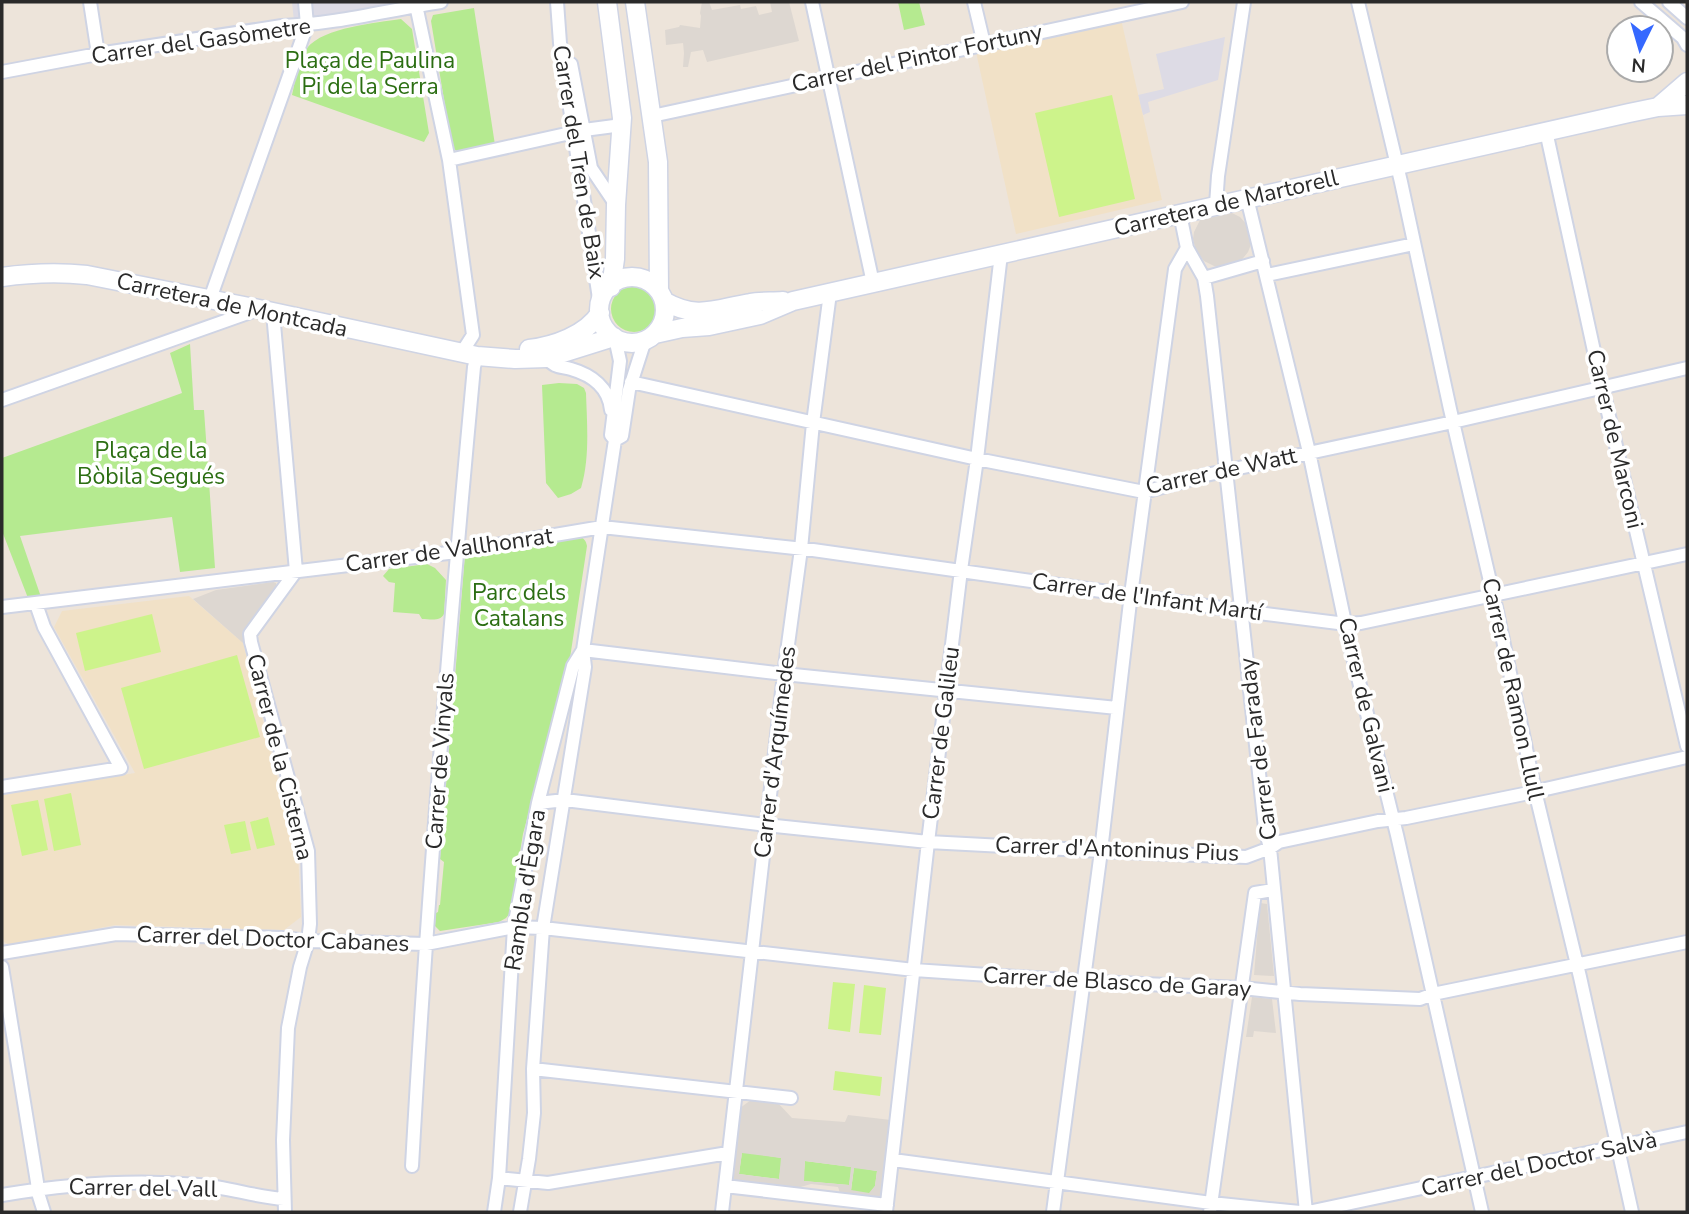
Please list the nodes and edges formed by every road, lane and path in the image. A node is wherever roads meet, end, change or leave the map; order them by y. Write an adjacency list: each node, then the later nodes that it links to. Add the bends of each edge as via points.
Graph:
1 (90, 2): 19 (street)
2 (305, 2): 16 (street)
3 (441, 2): 14 (street, Carrer del Gasòmetre)
4 (557, 2): 28 (street, Carrer del Tren de Baix, via 560,43)
5 (607, 2): 26 (main road)
6 (635, 2): 25 (main road)
7 (812, 2): 21 (street)
8 (974, 2): 17 (street)
9 (1182, 2): 17 (street, Carrer del Pintor Fortuny)
10 (1244, 2): 33 (street)
11 (1358, 2): 30 (street, Carrer de Ramon Llull)
12 (1641, 2): 18 (street)
13 (1670, 2): 15 (street)
14 (416, 5): 16 (street, Carrer del Gasòmetre); 29 (street, Carrer de Vinyals)
15 (1687, 18)
16 (307, 25): 19 (street, Carrer del Gasòmetre); 46 (street)
17 (984, 44): 21 (street, Carrer del Pintor Fortuny)
18 (1687, 45)
19 (98, 54): 20 (street, Carrer del Gasòmetre)
20 (2, 72)
21 (828, 78): 25 (street, Carrer del Pintor Fortuny); 42 (street)
22 (1687, 82): 24 (main road, Carretera de Martorell)
23 (1687, 105): 24 (main road, Carretera de Martorell)
24 (1658, 107): 27 (main road, Carretera de Martorell)
25 (652, 116): 45 (main road)
26 (622, 125): 28 (street); 32 (main road)
27 (1546, 131): 30 (main road, Carretera de Martorell); 56 (street, Carrer de Marconi)
28 (579, 132): 29 (street); 32 (street, Carrer del Tren de Baix, via 592,169); 48 (street, Carrer del Tren de Baix)
29 (449, 160): 52 (street, Carrer de Vinyals, via 473,335)
30 (1396, 165): 31 (main road, Carretera de Martorell); 35 (street, Carrer de Ramon Llull)
31 (1247, 198): 33 (main road, Carretera de Martorell); 38 (street, Carrer de Galvani)
32 (616, 205): 43 (main road)
33 (1216, 205): 34 (main road, Carretera de Martorell)
34 (1180, 214): 36 (street); 37 (main road, Carretera de Martorell)
35 (1414, 244): 39 (street); 58 (street, Carrer de Ramon Llull)
36 (1186, 248): 41 (street, Carrer de Faraday); 65 (street, via 1175,269)
37 (1001, 254): 42 (main road, Carretera de Martorell); 63 (street, Carrer de Galileu)
38 (1262, 261): 39 (street, Carrer de Galvani); 41 (street)
39 (1267, 275): 62 (street, Carrer de Galvani)
40 (2, 276): 46 (main road, Carretera de Montcada, via 61,272)
41 (1204, 278): 64 (street, Carrer de Faraday)
42 (873, 283): 44 (main road, Carretera de Martorell)
43 (611, 286): 45 (main road, via 634,278 649,282); 48 (main road)
44 (830, 293): 47 (main road, Carretera de Martorell); 59 (street, Carrer d'Arquímedes)
45 (662, 296): 47 (main road, Carretera de Martorell, via 691,312); 50 (main road, via 663,322)
46 (210, 299): 49 (main road, Carretera de Montcada)
47 (793, 301): 50 (main road, Carretera de Martorell, via 760,315)
48 (600, 309): 51 (main road, via 605,328); 52 (main road, Carretera de Montcada, via 587,327 545,347)
49 (266, 311): 52 (main road, Carretera de Montcada); 57 (street); 72 (street)
50 (650, 337): 51 (main road, via 629,343); 55 (street, Rambla d'Ègara)
51 (614, 338): 53 (main road, Carretera de Montcada); 60 (street, Rambla d'Ègara, via 620,361)
52 (467, 353): 53 (main road, Carretera de Montcada); 68 (street, Carrer de Vinyals, via 474,367)
53 (547, 358): 60 (street, Carretera de Montcada, via 553,365 587,375 604,388)
54 (1687, 368): 56 (street, Carrer de Watt)
55 (631, 382): 59 (street, Carrer de Watt); 61 (street, Rambla d'Ègara, via 622,436)
56 (1603, 388): 58 (street, Carrer de Watt); 70 (street, Carrer de Marconi)
57 (2, 400)
58 (1453, 422): 62 (street, Carrer de Watt); 74 (street, Carrer de Ramon Llull)
59 (813, 423): 63 (street, Carrer de Watt); 67 (street, Carrer d'Arquímedes)
60 (612, 425): 61 (street, Rambla d'Ègara)
61 (615, 440): 66 (street, Rambla d'Ègara)
62 (1309, 453): 64 (street, Carrer de Watt); 78 (street, Carrer de Galvani)
63 (977, 459): 65 (street, Carrer de Watt); 71 (street, Carrer de Galileu)
64 (1227, 471): 65 (street, Carrer de Watt); 77 (street, Carrer de Faraday)
65 (1144, 492): 73 (street)
66 (602, 527): 67 (street, Carrer de l'Infant Martí); 68 (street, Carrer de Vallhonrat); 79 (street, Rambla d'Ègara)
67 (801, 549): 71 (street, Carrer de l'Infant Martí); 80 (street, Carrer d'Arquímedes)
68 (456, 551): 72 (street, Carrer de Vallhonrat); 99 (street, Carrer de Vinyals)
69 (1687, 554): 70 (street, Carrer de l'Infant Martí)
70 (1644, 563): 74 (street, Carrer de l'Infant Martí); 83 (street, Carrer de Marconi)
71 (961, 570): 73 (street, Carrer de l'Infant Martí); 81 (street, Carrer de Galileu)
72 (296, 571): 75 (street, Carrer de Vallhonrat); 97 (street, Carrer de la Cisterna, via 250,634 308,851)
73 (1131, 594): 77 (street, Carrer de l'Infant Martí); 82 (street)
74 (1493, 595): 78 (street, Carrer de l'Infant Martí); 86 (street, Carrer de Ramon Llull)
75 (36, 604): 76 (street); 85 (street, via 121,768)
76 (2, 607)
77 (1242, 611): 78 (street, Carrer de l'Infant Martí); 92 (street, Carrer de Faraday)
78 (1346, 624): 89 (street, Carrer de Galvani)
79 (583, 650): 80 (street); 87 (street, Rambla d'Ègara, via 585,667); 88 (street, Rambla d'Ègara, via 573,666)
80 (784, 674): 81 (street); 90 (street, Carrer d'Arquímedes)
81 (946, 690): 82 (street); 91 (street, Carrer de Galileu)
82 (1117, 708): 93 (street)
83 (1687, 746)
84 (1687, 757): 86 (street, Carrer d'Antoninus Pius)
85 (2, 788)
86 (1535, 791): 89 (street, Carrer d'Antoninus Pius); 102 (street, Carrer de Ramon Llull)
87 (565, 800): 88 (street, Carrer d'Antoninus Pius); 90 (street, Carrer d'Antoninus Pius); 96 (street, Rambla d'Ègara)
88 (538, 803): 95 (street, Rambla d'Ègara)
89 (1392, 820): 92 (street, Carrer d'Antoninus Pius, via 1279,842); 108 (street, Carrer de Galvani)
90 (766, 825): 91 (street, Carrer d'Antoninus Pius); 100 (street, Carrer d'Arquímedes)
91 (928, 842): 93 (street, Carrer d'Antoninus Pius); 104 (street, Carrer de Galileu)
92 (1269, 848): 93 (street, Carrer d'Antoninus Pius, via 1246,857); 94 (street, Carrer de Faraday)
93 (1101, 851): 105 (street)
94 (1273, 890): 106 (street, via 1255,893); 107 (street, Carrer de Faraday)
95 (514, 927): 96 (street, Carrer del Doctor Cabanes); 99 (street, Carrer del Doctor Cabanes); 117 (street, Rambla d'Ègara)
96 (543, 928): 100 (street, Carrer de Blasco de Garay); 109 (street, Rambla d'Ègara)
97 (308, 941): 99 (street, Carrer del Doctor Cabanes); 101 (street, Carrer del Doctor Cabanes, via 116,934); 124 (street, Carrer de la Cisterna, via 288,1028)
98 (1687, 942): 102 (street, Carrer de Blasco de Garay)
99 (426, 944): 116 (street, Carrer de Vinyals)
100 (752, 952): 104 (street, Carrer de Blasco de Garay); 110 (street, Carrer d'Arquímedes)
101 (2, 953)
102 (1577, 965): 108 (street, Carrer de Blasco de Garay); 113 (street, Carrer de Ramon Llull)
103 (2, 967): 122 (street)
104 (914, 970): 105 (street, Carrer de Blasco de Garay); 115 (street, Carrer de Galileu)
105 (1083, 981): 106 (street, Carrer de Blasco de Garay); 120 (street)
106 (1242, 988): 107 (street, Carrer de Blasco de Garay); 125 (street)
107 (1285, 992): 108 (street, Carrer de Blasco de Garay, via 1420,999); 133 (street, Carrer de Faraday)
108 (1433, 994): 118 (street, Carrer de Galvani)
109 (533, 1069): 110 (street); 119 (street, Rambla d'Ègara, via 534,1113)
110 (736, 1092): 111 (street); 114 (street, Carrer d'Arquímedes)
111 (791, 1098)
112 (1687, 1132): 113 (street, Carrer del Doctor Salvà)
113 (1617, 1147): 118 (street, Carrer del Doctor Salvà); 135 (street, Carrer de Ramon Llull)
114 (728, 1153): 119 (street, via 548,1183); 121 (street, Carrer d'Arquímedes)
115 (893, 1160): 120 (street); 126 (street, Carrer de Galileu)
116 (412, 1166)
117 (499, 1178): 119 (street); 128 (street, Rambla d'Ègara)
118 (1474, 1178): 133 (street, Carrer del Doctor Salvà); 134 (street, Carrer de Galvani)
119 (526, 1181): 129 (street, Rambla d'Ègara)
120 (1057, 1181): 125 (street); 131 (street)
121 (725, 1186): 126 (street); 130 (street, Carrer d'Arquímedes)
122 (37, 1189): 123 (street, Carrer del Vall); 124 (street, Carrer del Vall, via 92,1184 200,1185); 127 (street)
123 (2, 1195)
124 (284, 1206)
125 (1211, 1208): 132 (street)
126 (887, 1209)
127 (44, 1212)
128 (494, 1212)
129 (520, 1212)
130 (722, 1212)
131 (1053, 1212)
132 (1300, 1212)
133 (1307, 1212)
134 (1482, 1212)
135 (1632, 1212)

